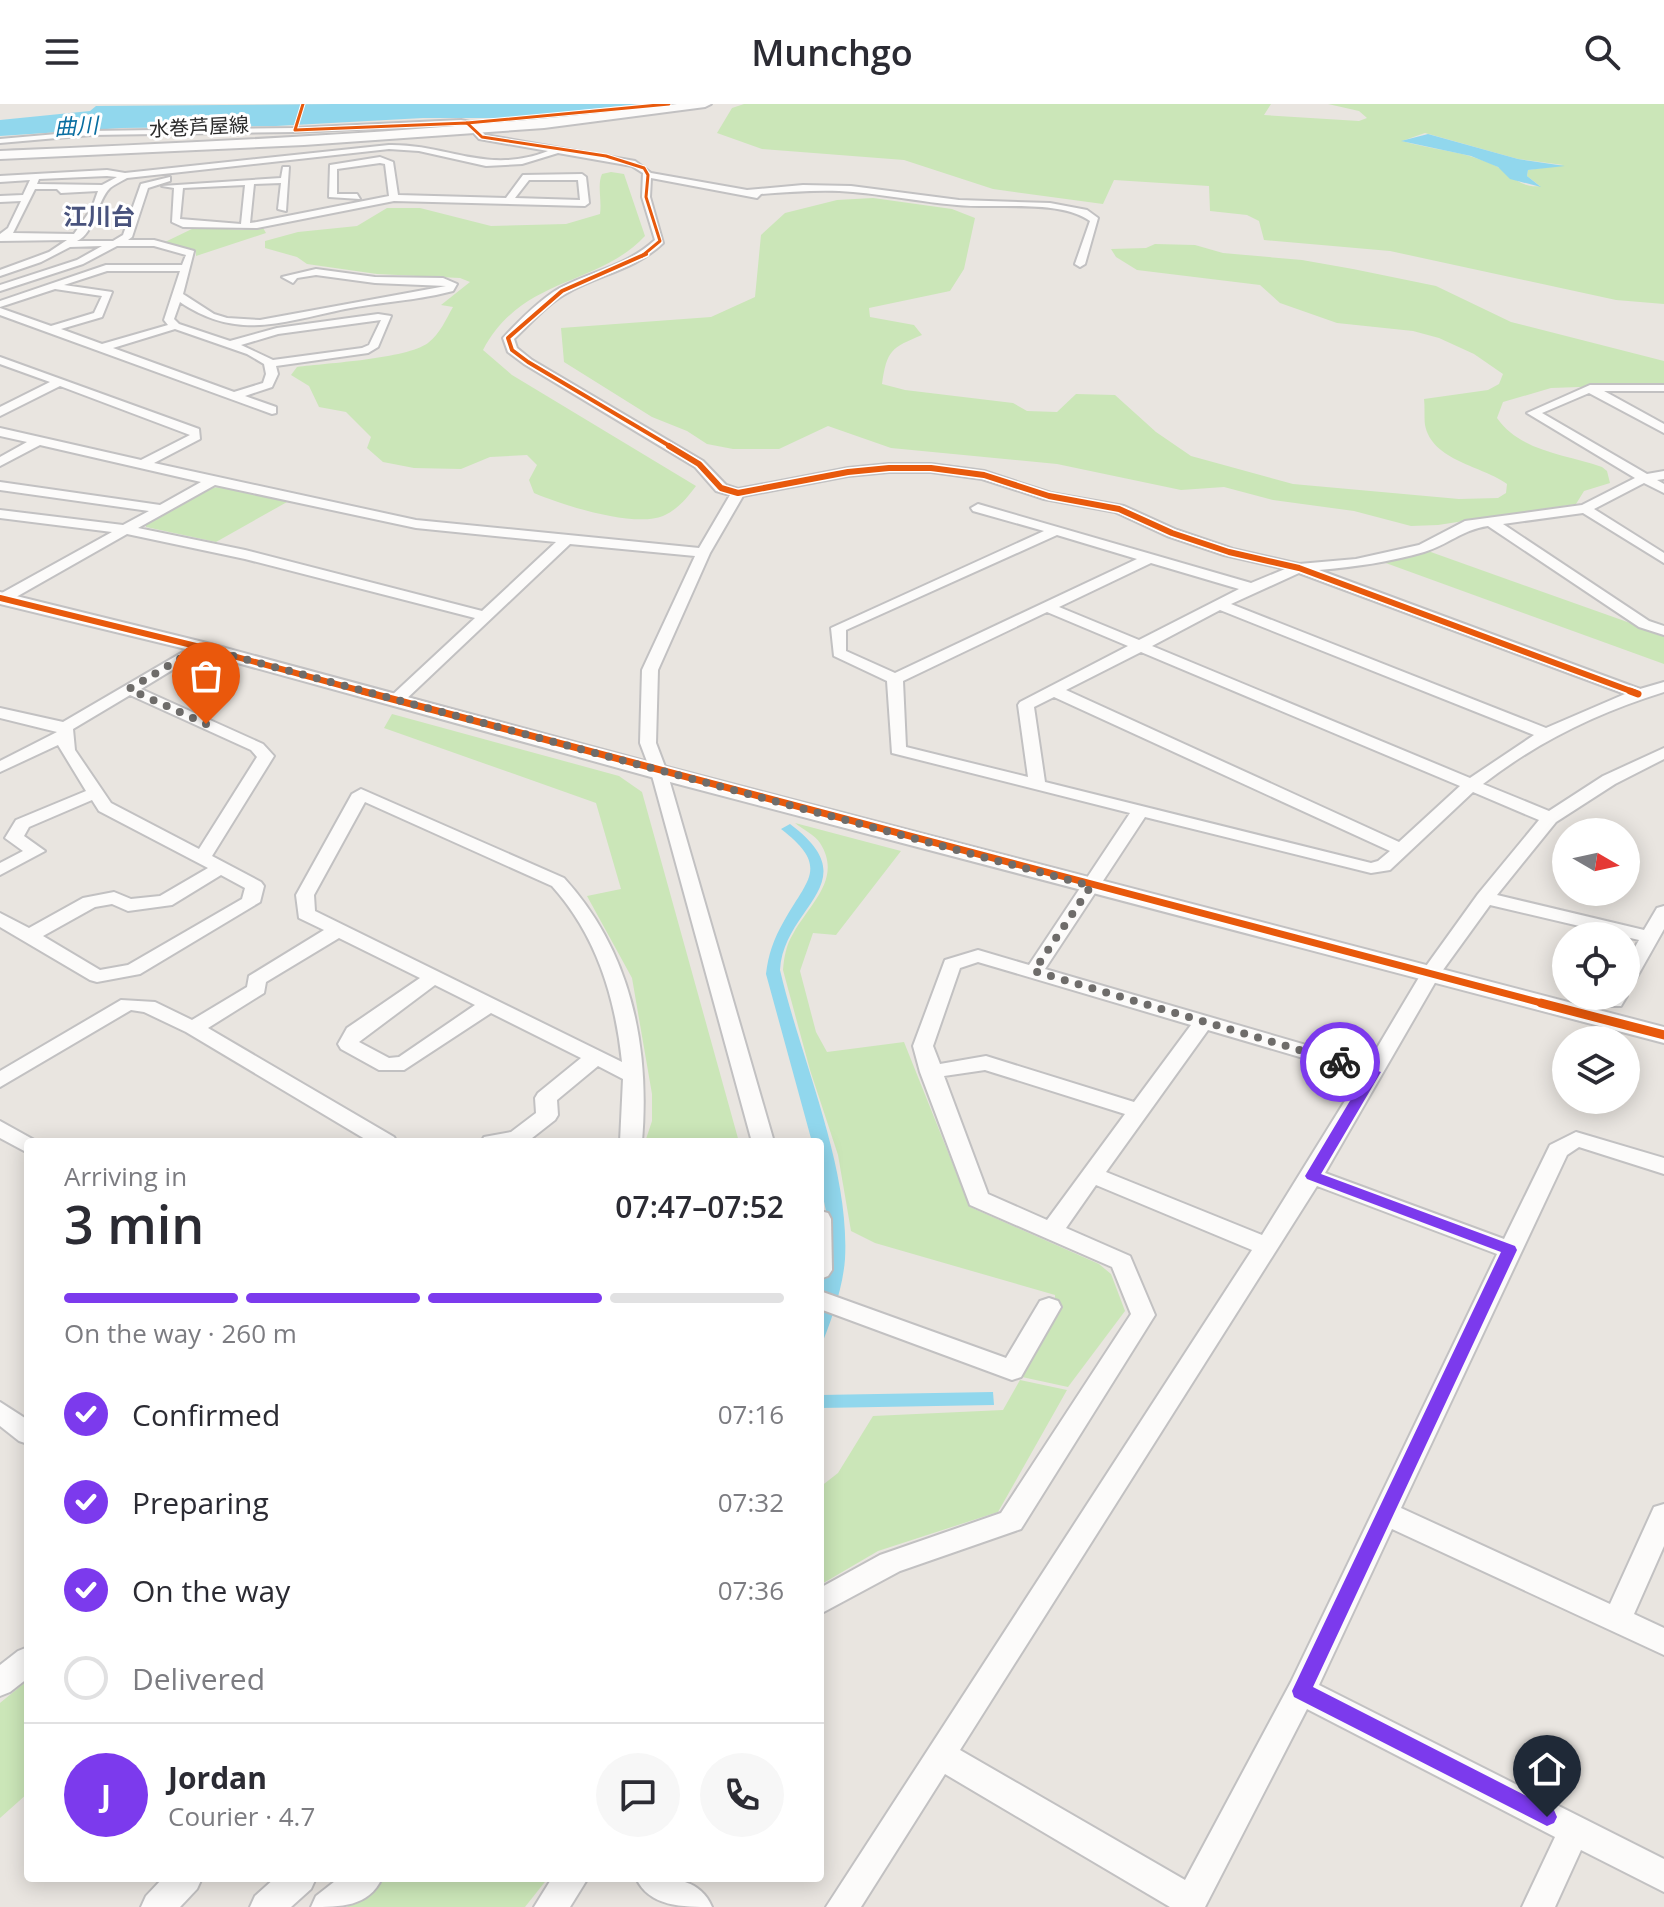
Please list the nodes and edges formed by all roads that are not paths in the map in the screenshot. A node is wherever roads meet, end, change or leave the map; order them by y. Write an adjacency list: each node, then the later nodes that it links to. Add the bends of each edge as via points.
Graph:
1 (685, 104): 3 (main road, 水巻芦屋線)
2 (705, 104): 3 (main road, 水巻芦屋線, via 600,119)
3 (472, 126): 4 (street, via 461,122 91,133); 5 (street, via 482,137); 6 (main road, 水巻芦屋線, via 304,141)
4 (0, 141)
5 (559, 149): 7 (street, via 534,159 497,163 407,146); 9 (street, via 625,160)
6 (0, 154)
7 (287, 159): 8 (street); 10 (street)
8 (286, 175): 13 (street); 14 (street, via 177,176); 25 (street)
9 (648, 175): 19 (street); 66 (street, via 646,197 660,241 620,268 562,291 508,338 512,350 528,362 699,464 721,488)
10 (125, 176): 11 (street); 17 (street)
11 (36, 177): 12 (street); 16 (street)
12 (0, 179)
13 (250, 182): 15 (street); 27 (street)
14 (144, 186): 15 (street); 17 (street); 33 (street, via 127,237)
15 (179, 186): 26 (street, via 175,220)
16 (31, 187): 17 (street); 18 (street); 21 (street)
17 (105, 188): 31 (street, via 96,213)
18 (0, 189)
19 (747, 193): 24 (street); 34 (street, via 818,187 1084,212 1095,220)
20 (394, 197): 20 (street, via 333,197 333,167 389,162); 23 (street); 27 (street)
21 (26, 198): 22 (street); 29 (street, via 12,230)
22 (0, 199)
23 (508, 202): 23 (street, via 585,203 582,177 526,177)
24 (792, 202)
25 (283, 209)
26 (191, 225): 27 (street); 28 (street)
27 (245, 226)
28 (179, 231)
29 (1, 237): 31 (street)
30 (166, 237): 32 (street)
31 (75, 241): 33 (street); 36 (street)
32 (154, 243): 33 (street); 35 (street, via 191,253)
33 (115, 244): 38 (street)
34 (1080, 264)
35 (185, 268): 39 (street, via 106,268); 41 (street)
36 (0, 273)
37 (293, 280): 41 (street, via 287,277 316,272 453,286 409,299 254,322 209,316)
38 (27, 281): 39 (street); 40 (street)
39 (54, 287): 42 (street); 45 (street, via 108,294 98,315)
40 (0, 288)
41 (178, 296): 44 (street, via 169,320)
42 (0, 304)
43 (0, 311): 45 (street)
44 (175, 326): 46 (street); 47 (street)
45 (51, 329): 47 (street)
46 (228, 345): 49 (street); 49 (street, via 277,331 387,318 373,347 364,351)
47 (102, 348): 53 (street)
48 (0, 360): 50 (street)
49 (269, 364): 53 (street, via 268,385)
50 (60, 382): 55 (street); 60 (street, via 195,432)
51 (1590, 388): 52 (street); 56 (street); 62 (street, via 1533,413)
52 (1664, 388)
53 (237, 395): 54 (street)
54 (272, 410)
55 (0, 412)
56 (1664, 429)
57 (0, 432): 58 (street)
58 (38, 441): 59 (street); 60 (street)
59 (0, 462)
60 (142, 465): 63 (street)
61 (1664, 475): 62 (street)
62 (1644, 478): 65 (street); 69 (street)
63 (210, 482): 68 (street); 74 (street, via 402,522)
64 (0, 486): 68 (street)
65 (1664, 489)
66 (738, 493): 75 (street); 78 (street, via 848,472 951,470 1119,509 1186,538)
67 (978, 508): 73 (street)
68 (164, 509): 72 (street)
69 (1585, 509): 71 (street); 77 (street)
70 (0, 514): 72 (street)
71 (1491, 522): 78 (street, via 1465,525 1423,548 1356,563); 84 (street, via 1644,624)
72 (128, 530): 80 (street); 83 (street)
73 (1056, 531): 76 (street); 87 (street, via 838,628 839,653)
74 (567, 539): 75 (street); 83 (street)
75 (703, 553): 98 (street, via 650,670 648,743)
76 (1150, 558): 79 (street); 82 (street)
77 (1664, 559)
78 (1299, 568): 79 (street); 91 (street)
79 (1252, 588): 81 (street)
80 (2, 598): 86 (street)
81 (1220, 605): 85 (street); 95 (street)
82 (1047, 607): 85 (street); 87 (street)
83 (486, 616): 92 (street)
84 (1664, 631)
85 (1141, 646): 90 (street); 100 (street)
86 (200, 647): 89 (street); 92 (street)
87 (895, 679): 99 (street, via 898,750)
88 (1664, 687): 91 (street)
89 (129, 689): 94 (street); 105 (street, via 257,747 266,756)
90 (1055, 691): 99 (street, via 1026,705); 104 (street)
91 (1638, 694): 95 (street)
92 (396, 700): 98 (street)
93 (0, 713): 94 (street)
94 (65, 731): 97 (street); 101 (street, via 67,750)
95 (1546, 734): 100 (street)
96 (1664, 753): 103 (street)
97 (0, 767)
98 (659, 772): 108 (street); 133 (street)
99 (1037, 785): 102 (street)
100 (1471, 785): 103 (street); 104 (street)
101 (95, 793): 105 (street, via 105,807); 107 (street, via 22,824 14,838 36,851)
102 (1141, 810): 104 (street, via 1371,868 1384,866); 108 (street)
103 (1550, 818): 109 (street)
104 (1401, 849)
105 (202, 858): 106 (street)
106 (221, 868): 113 (street, via 165,901 90,902); 113 (street, via 255,886 251,902 133,970 97,976)
107 (0, 870)
108 (1091, 886): 116 (street); 117 (street)
109 (1485, 898): 114 (street); 117 (street)
110 (1664, 912): 114 (street)
111 (0, 919): 113 (street)
112 (338, 930): 118 (street); 121 (street, via 256,980 257,989); 126 (street, via 306,914 305,895 361,794 558,882 577,898 604,950 623,1001)
113 (29, 936)
114 (1649, 937): 115 (street)
115 (1640, 954)
116 (1034, 971): 120 (street); 124 (street, via 978,956 952,964 923,1046)
117 (1431, 973): 122 (street); 125 (street)
118 (434, 977): 119 (street); 119 (street, via 354,1033 348,1044 386,1065 404,1063)
119 (489, 1005): 123 (street)
120 (1204, 1021): 125 (street); 128 (street)
121 (193, 1028): 127 (street, via 148,1006 128,1004); 130 (street)
122 (1664, 1035)
123 (596, 1057): 126 (street); 131 (street, via 546,1098 547,1115)
124 (930, 1072): 128 (street, via 986,1063); 138 (street, via 978,1199)
125 (1374, 1072): 137 (street)
126 (634, 1076): 132 (street)
127 (0, 1080)
128 (1139, 1111): 136 (street)
129 (0, 1128): 134 (street)
130 (379, 1138)
131 (518, 1138)
132 (632, 1138)
133 (762, 1138)
134 (24, 1143)
135 (1664, 1166): 140 (street, via 1576,1139 1558,1150)
136 (1092, 1175): 138 (street); 139 (street)
137 (1312, 1176): 139 (street); 140 (street)
138 (1051, 1231): 147 (street, via 1122,1262 1143,1315 1011,1521 890,1563)
139 (1265, 1246): 153 (street)
140 (1509, 1250): 145 (street)
141 (824, 1301): 142 (street, via 1012,1370)
142 (1049, 1307)
143 (0, 1412): 144 (street)
144 (24, 1431)
145 (1385, 1513): 148 (street); 152 (street)
146 (1664, 1515): 148 (street)
147 (824, 1600)
148 (1617, 1620): 149 (street)
149 (1664, 1642)
150 (24, 1663): 151 (street)
151 (0, 1683)
152 (1301, 1691): 154 (street); 161 (street)
153 (940, 1755): 161 (street); 167 (street)
154 (1574, 1831): 155 (street); 168 (street)
155 (1664, 1876)
156 (182, 1882): 162 (street)
157 (295, 1882): 163 (street)
158 (361, 1882): 164 (street)
159 (569, 1882): 165 (street)
160 (658, 1882): 166 (street)
161 (1190, 1904)
162 (157, 1907)
163 (266, 1907)
164 (327, 1907)
165 (550, 1907)
166 (696, 1907)
167 (842, 1907)
168 (1538, 1907)

